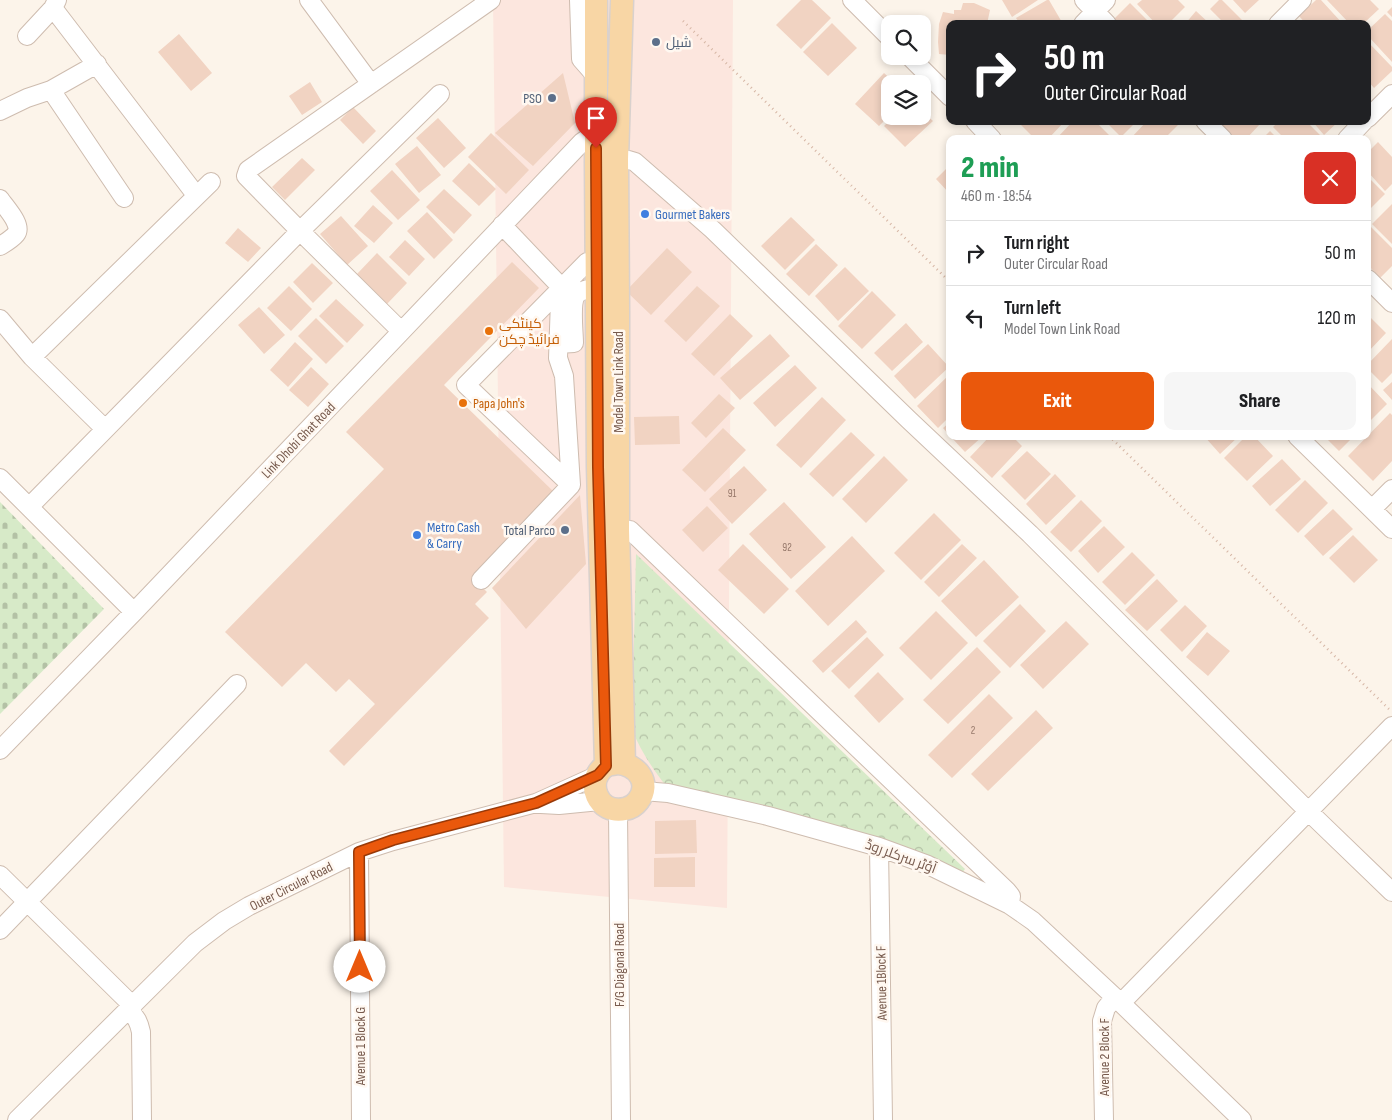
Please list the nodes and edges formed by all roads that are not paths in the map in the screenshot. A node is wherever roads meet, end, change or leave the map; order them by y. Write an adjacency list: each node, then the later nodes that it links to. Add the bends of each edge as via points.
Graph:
1 (309, 0): 15 (street)
2 (491, 0): 15 (street)
3 (580, 0): 14 (street, via 581,59)
4 (596, 0): 14 (main road, Model Town Link Road)
5 (622, 0): 25 (main road, Model Town Link Road)
6 (852, 0): 10 (street)
7 (1302, 0): 9 (street)
8 (55, 4): 11 (street); 12 (street)
9 (1282, 20)
10 (881, 29)
11 (27, 36)
12 (97, 64): 16 (street); 31 (street)
13 (918, 65): 17 (street)
14 (595, 75): 25 (main road, Model Town Link Road)
15 (371, 84): 35 (street, via 248,170 246,176)
16 (51, 90): 20 (street); 32 (street)
17 (946, 93)
18 (440, 94): 35 (street)
19 (1392, 94): 21 (street)
20 (0, 111)
21 (1371, 115)
22 (981, 125): 26 (street)
23 (1209, 125): 27 (street)
24 (1360, 125): 28 (street)
25 (608, 134): 29 (main road, Model Town Link Road); 34 (street, Link Dhobi Ghat Road, via 592,135 582,142)
26 (989, 135)
27 (1219, 135)
28 (1351, 135)
29 (607, 160): 37 (main road, Model Town Link Road); 56 (main road, Model Town Link Road); 66 (street, via 635,162 712,230 1030,534)
30 (210, 182): 31 (street)
31 (196, 195): 45 (street)
32 (124, 198)
33 (0, 199): 36 (street, via 18,228)
34 (502, 225): 40 (street); 43 (street, Link Dhobi Ghat Road)
35 (300, 231): 43 (street); 46 (street)
36 (0, 246)
37 (597, 262): 39 (main road, Model Town Link Road); 40 (street, via 587,262)
38 (1371, 282): 41 (street)
39 (597, 288): 44 (street, via 585,289 573,299 574,343); 49 (main road, Model Town Link Road)
40 (559, 291): 44 (street); 51 (street, via 466,385)
41 (1390, 298)
42 (0, 318): 45 (street)
43 (402, 331): 58 (street, Link Dhobi Ghat Road)
44 (558, 344): 48 (street, via 558,358 564,376)
45 (32, 357): 46 (street)
46 (104, 429): 53 (street)
47 (1301, 440): 54 (street)
48 (570, 467): 49 (street); 51 (street)
49 (598, 467): 62 (main road, Model Town Link Road)
50 (0, 478): 53 (street)
51 (571, 485): 57 (street)
52 (1392, 489): 54 (street)
53 (29, 507): 58 (street)
54 (1372, 510): 55 (street)
55 (1392, 529)
56 (618, 530): 62 (main road, Model Town Link Road); 72 (street, via 630,530 972,857 1007,891 1012,900)
57 (481, 580)
58 (134, 612): 61 (street, Link Dhobi Ghat Road)
59 (237, 684): 71 (street)
60 (1392, 726): 66 (street, Avenue 2 Block F)
61 (0, 750)
62 (609, 768): 63 (main road, via 632,767 639,774); 64 (street, Outer Circular Road); 65 (main road, via 595,789)
63 (642, 791): 65 (main road, via 638,802 629,808); 67 (street, آؤٹر سرکلر روڈ, via 668,793 768,816)
64 (536, 803): 65 (street, Outer Circular Road); 68 (street, Outer Circular Road)
65 (609, 806): 79 (street, F/G Diagonal Road)
66 (1308, 811): 70 (street); 74 (street, Avenue 2 Block F)
67 (879, 847): 72 (street, آؤٹر سرکلر روڈ, via 928,865); 80 (street, Avenue 1Block F)
68 (359, 852): 75 (street, Outer Circular Road, via 224,921 195,943); 78 (street, Avenue 1 Block G)
69 (0, 875): 71 (street)
70 (1392, 892)
71 (27, 902): 73 (street); 75 (street)
72 (1010, 905): 74 (street, آؤٹر سرکلر روڈ, via 1033,921)
73 (0, 930)
74 (1118, 1000): 81 (street, Avenue 2 Block F, via 1106,1008 1102,1020); 82 (street, آؤٹر سرکلر روڈ)
75 (131, 1008): 76 (street, Outer Circular Road); 77 (street, via 140,1023 141,1032)
76 (17, 1120)
77 (142, 1120)
78 (361, 1120)
79 (621, 1120)
80 (883, 1120)
81 (1104, 1120)
82 (1242, 1120)

